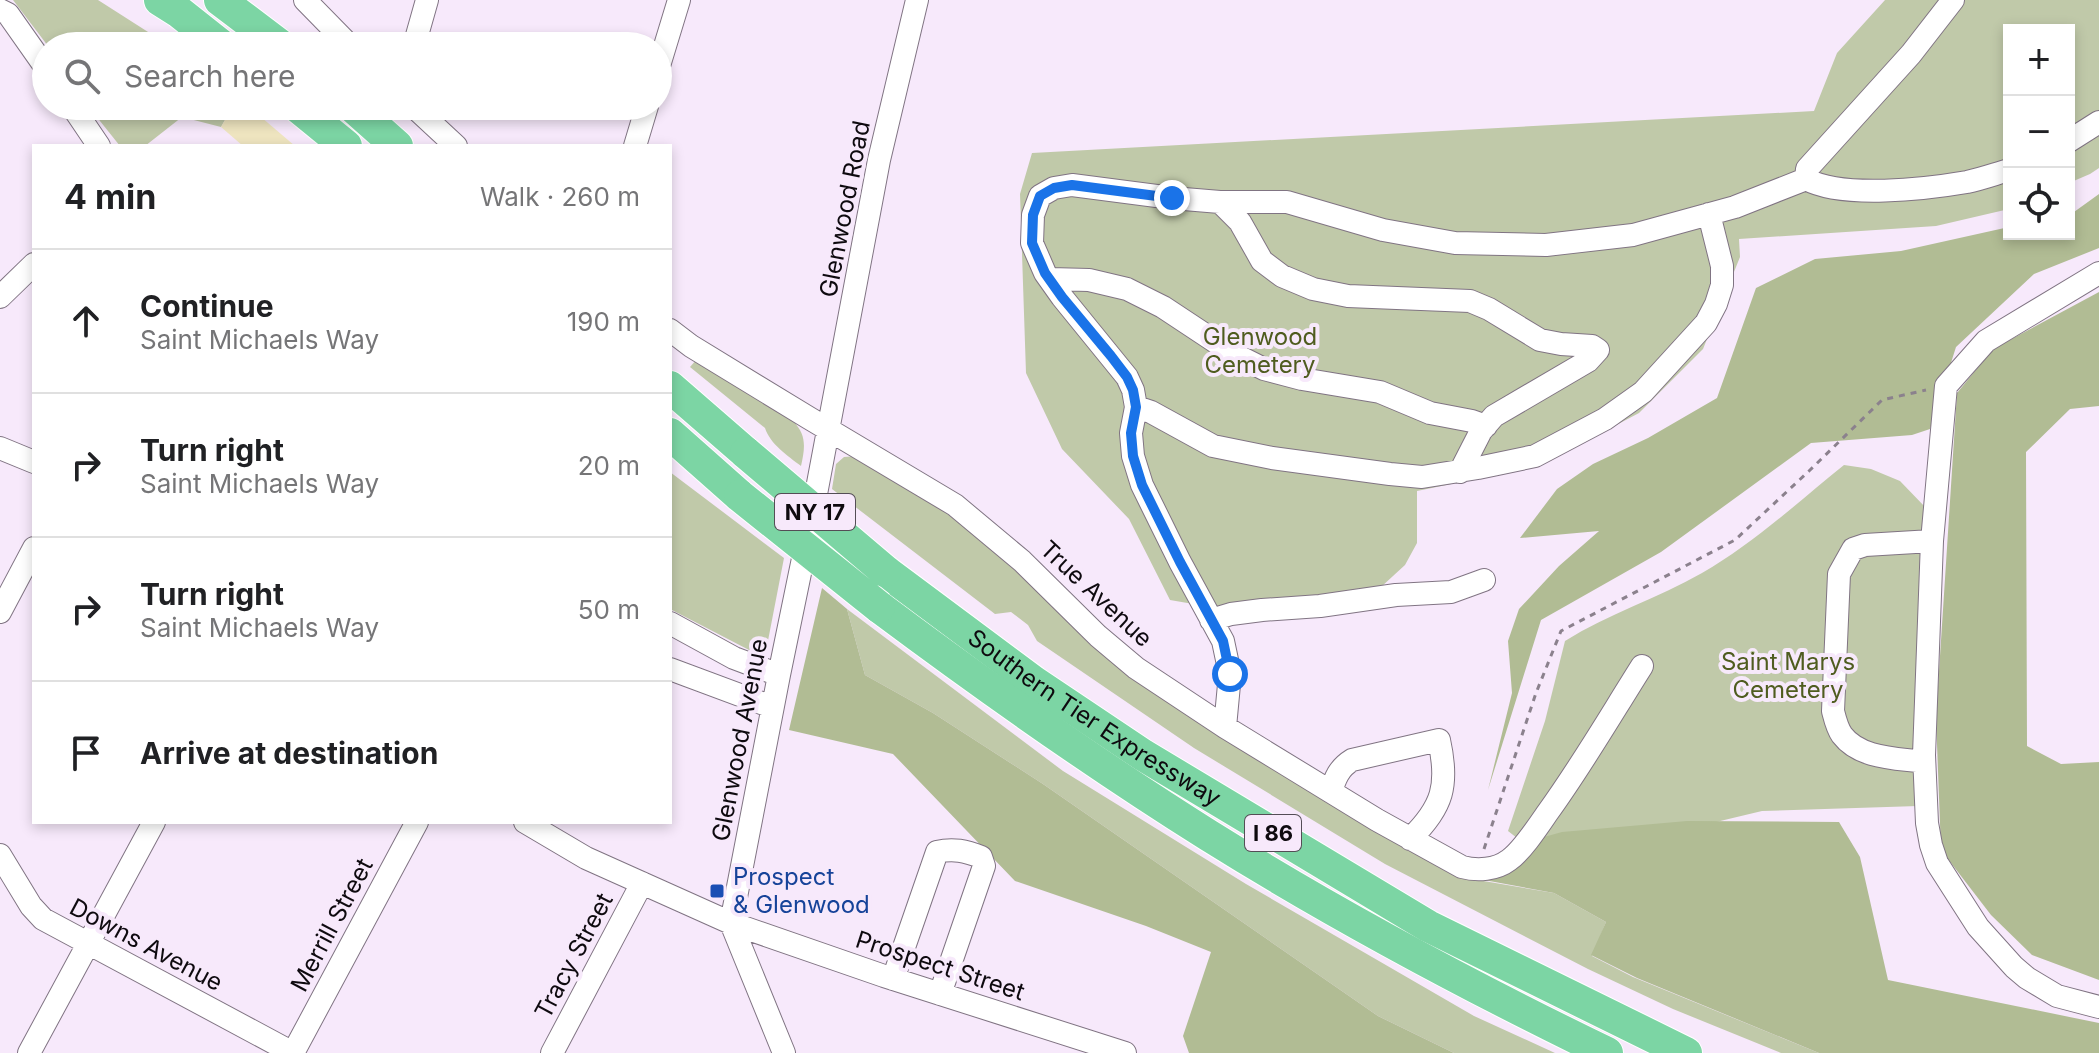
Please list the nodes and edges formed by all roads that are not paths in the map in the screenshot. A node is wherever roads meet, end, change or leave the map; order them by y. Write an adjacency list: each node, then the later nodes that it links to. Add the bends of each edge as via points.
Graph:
1 (160, 0): 10 (highway)
2 (220, 0): 11 (highway)
3 (247, 0): 12 (highway)
4 (305, 0): 13 (street)
5 (427, 0): 14 (street)
6 (679, 0): 15 (street)
7 (917, 0): 41 (street, Glenwood Road, via 879,160)
8 (1953, 0): 30 (street, via 1807,169)
9 (0, 10): 16 (street)
10 (204, 32)
11 (262, 32)
12 (276, 32)
13 (336, 32)
14 (418, 32)
15 (669, 32)
16 (32, 48)
17 (81, 120): 24 (street)
18 (314, 120): 25 (highway)
19 (368, 120): 26 (highway)
20 (428, 120): 27 (street)
21 (643, 120): 28 (street)
22 (2099, 122): 23 (street)
23 (2075, 137)
24 (98, 144)
25 (344, 144)
26 (395, 144)
27 (454, 144)
28 (636, 144)
29 (2003, 172): 30 (street, via 1910,189 1846,190)
30 (1806, 179): 32 (street)
31 (1220, 202): 32 (street, via 1287,202 1383,230 1455,243 1546,245 1633,235); 35 (street, via 1072,185 1054,188 1040,196 1033,215 1032,243); 40 (street, via 1240,222 1262,261 1313,289 1348,296 1470,301 1540,340 1598,350 1588,361 1503,409)
32 (1709, 214): 45 (street, via 1722,266 1716,304 1706,323 1643,392 1535,456)
33 (32, 266): 36 (street)
34 (2099, 273): 46 (street, via 1986,341 1946,386)
35 (1050, 279): 39 (street, via 1127,377); 40 (street, via 1089,280 1127,289 1264,369 1380,392 1430,413)
36 (0, 297)
37 (672, 332): 41 (street, True Avenue)
38 (672, 389): 48 (highway, Southern Tier Expressway / NY 17, bridge)
39 (1136, 407): 45 (street, via 1213,446 1272,458 1422,477); 52 (street, via 1131,433 1142,485)
40 (1486, 426): 45 (street)
41 (829, 430): 56 (street, Glenwood Avenue); 58 (street, True Avenue, via 955,505 1136,668)
42 (672, 436): 50 (highway, Southern Tier Expressway / NY 17, bridge)
43 (0, 448): 44 (street)
44 (32, 461)
45 (1460, 472)
46 (1932, 541): 59 (street); 59 (street, via 1853,549 1839,574 1833,711 1839,732 1852,747)
47 (32, 552): 51 (street)
48 (885, 571): 78 (highway, Southern Tier Expressway / I 86, via 1034,682 1157,763 1428,926)
49 (1484, 580): 52 (street, via 1451,592 1262,610)
50 (879, 607): 77 (highway, Southern Tier Expressway / I 86, via 1210,836 1408,951)
51 (0, 612)
52 (1211, 620): 58 (street, via 1223,641 1230,674)
53 (672, 624): 56 (street)
54 (1642, 666): 64 (street, True Avenue, via 1577,772 1510,860 1494,868 1462,867)
55 (672, 670): 57 (street)
56 (779, 675): 57 (street, Glenwood Avenue)
57 (772, 707): 67 (street, Glenwood Avenue)
58 (1225, 727): 60 (street, True Avenue)
59 (1924, 762): 71 (street, via 1931,845 1978,927 2027,978 2057,996)
60 (1331, 792): 64 (street, True Avenue); 64 (street, via 1337,774 1352,760 1439,740 1438,805)
61 (153, 824): 68 (street)
62 (416, 824): 73 (street, Merrill Street)
63 (528, 824): 66 (street, Prospect Street)
64 (1410, 839)
65 (0, 855): 68 (street, Downs Avenue, via 43,919)
66 (642, 883): 67 (street, Prospect Street); 74 (street, Tracy Street)
67 (731, 923): 69 (street, Prospect Street); 75 (street)
68 (88, 944): 72 (street); 73 (street, Downs Avenue)
69 (893, 979): 70 (street, Prospect Street); 70 (street, via 937,852 969,852 981,857 984,866)
70 (940, 994): 76 (street, Prospect Street)
71 (2099, 1007)
72 (29, 1053)
73 (293, 1053)
74 (552, 1053)
75 (784, 1053)
76 (1125, 1053)
77 (1607, 1053)
78 (1686, 1053)

